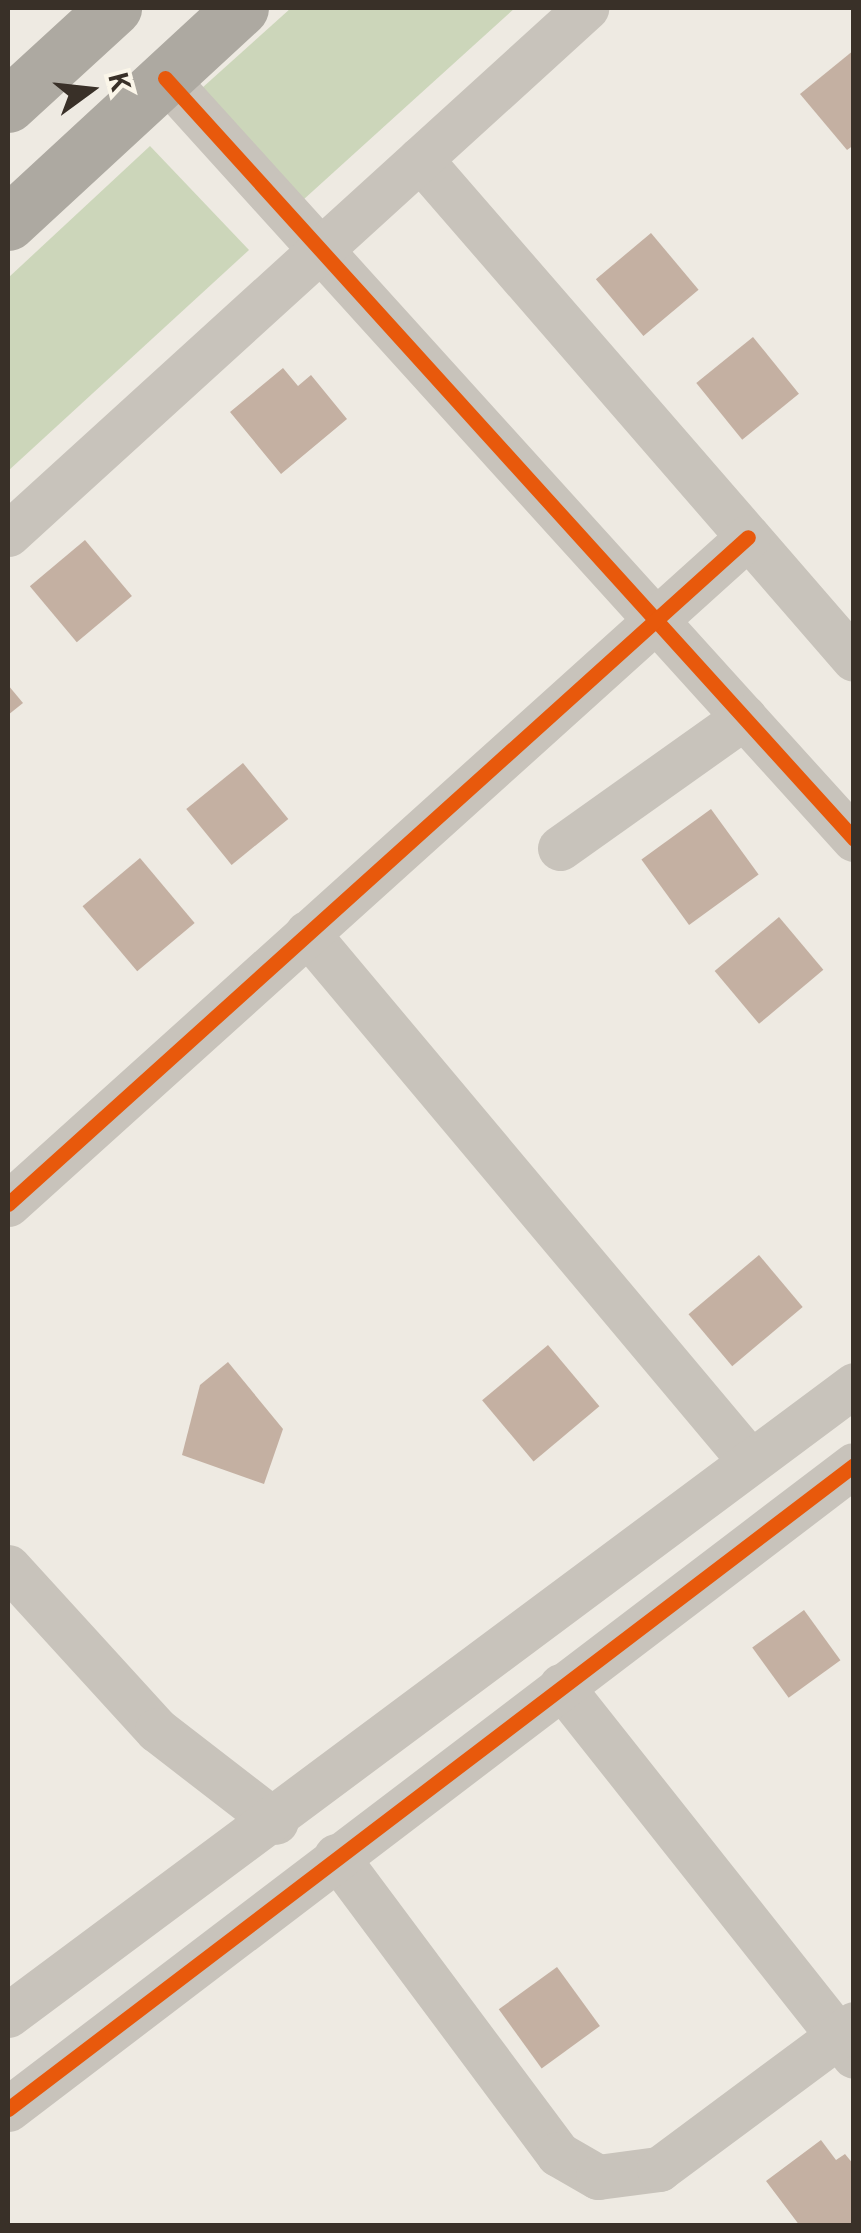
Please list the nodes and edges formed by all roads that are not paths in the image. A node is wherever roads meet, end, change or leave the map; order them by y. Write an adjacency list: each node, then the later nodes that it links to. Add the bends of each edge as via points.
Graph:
1 (114, 8): 5 (highway)
2 (241, 8): 4 (highway)
3 (586, 8): 6 (street)
4 (165, 78): 7 (highway); 8 (street)
5 (8, 104)
6 (420, 159): 8 (street); 10 (street)
7 (8, 223)
8 (323, 247): 9 (street); 11 (street)
9 (8, 534)
10 (748, 537): 11 (street); 12 (street)
11 (656, 620): 13 (street); 16 (street)
12 (854, 659)
13 (744, 716): 14 (street); 15 (street)
14 (854, 839)
15 (560, 848)
16 (308, 933): 17 (street); 19 (street)
17 (8, 1204)
18 (854, 1385): 19 (street)
19 (750, 1461): 23 (street)
20 (854, 1465): 22 (street)
21 (8, 1568): 23 (street, via 147,1721)
22 (561, 1686): 24 (street); 26 (street)
23 (276, 1822): 25 (street)
24 (336, 1856): 26 (street, via 558,2154 598,2177 660,2168); 27 (street)
25 (8, 2015)
26 (848, 2039)
27 (8, 2109)

